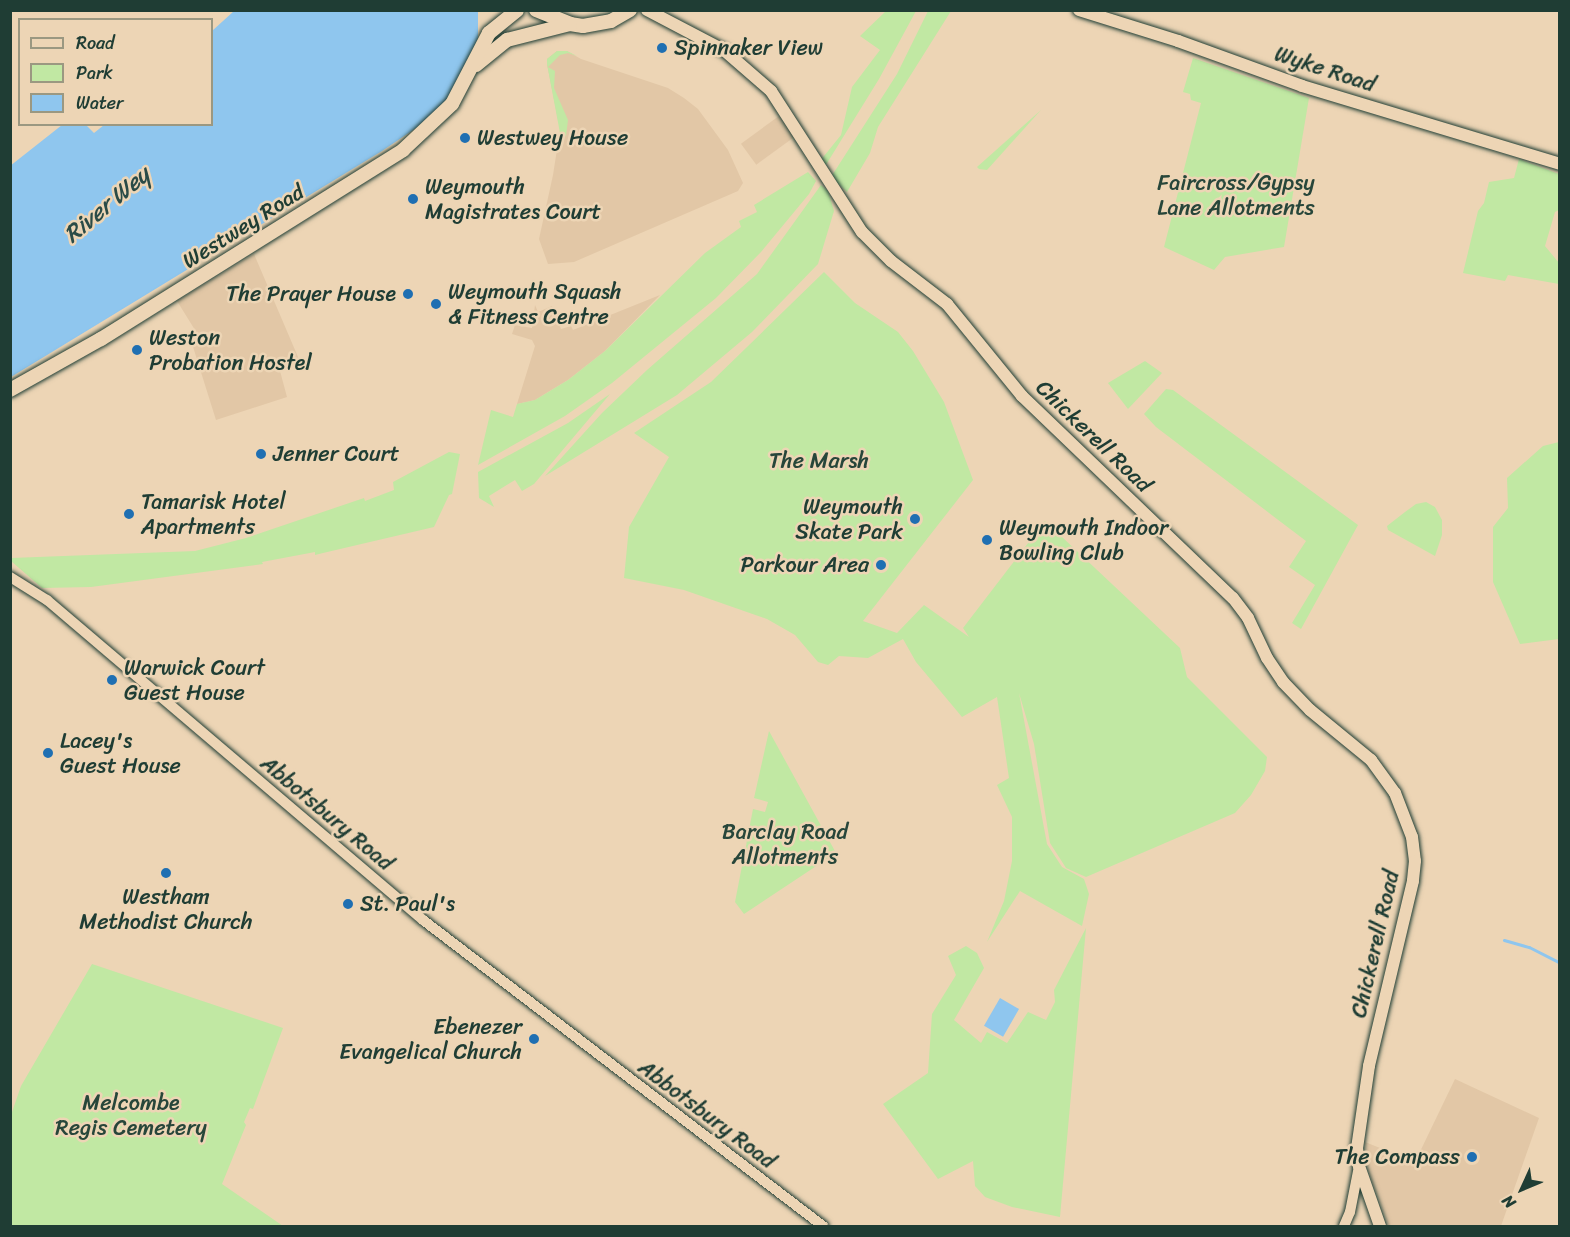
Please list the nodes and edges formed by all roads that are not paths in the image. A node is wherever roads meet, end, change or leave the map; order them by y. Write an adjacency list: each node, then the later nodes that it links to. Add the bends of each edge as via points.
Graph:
1 (536, 10): 6 (highway)
2 (647, 10): 11 (main road, Chickerell Road, via 725,51 771,91 862,232 891,261 947,304 1022,396 1233,598 1283,682 1310,710 1371,760 1395,793 1412,837 1415,861 1369,1066 1357,1139)
3 (1079, 10): 8 (main road, Wyke Road, via 1178,40 1302,86)
4 (514, 12): 7 (highway, Westwey Road, via 489,33)
5 (624, 13): 6 (highway, via 597,24)
6 (570, 24): 7 (highway, Westwey Road, via 501,43)
7 (472, 69): 9 (highway, Westwey Road, via 444,114 390,159 83,350)
8 (1560, 164)
9 (10, 390)
10 (10, 577): 13 (street, Abbotsbury Road, via 47,600 423,920)
11 (1359, 1166): 12 (main road, Chickerell Road); 14 (street)
12 (1376, 1225)
13 (823, 1227)
14 (1344, 1227)

